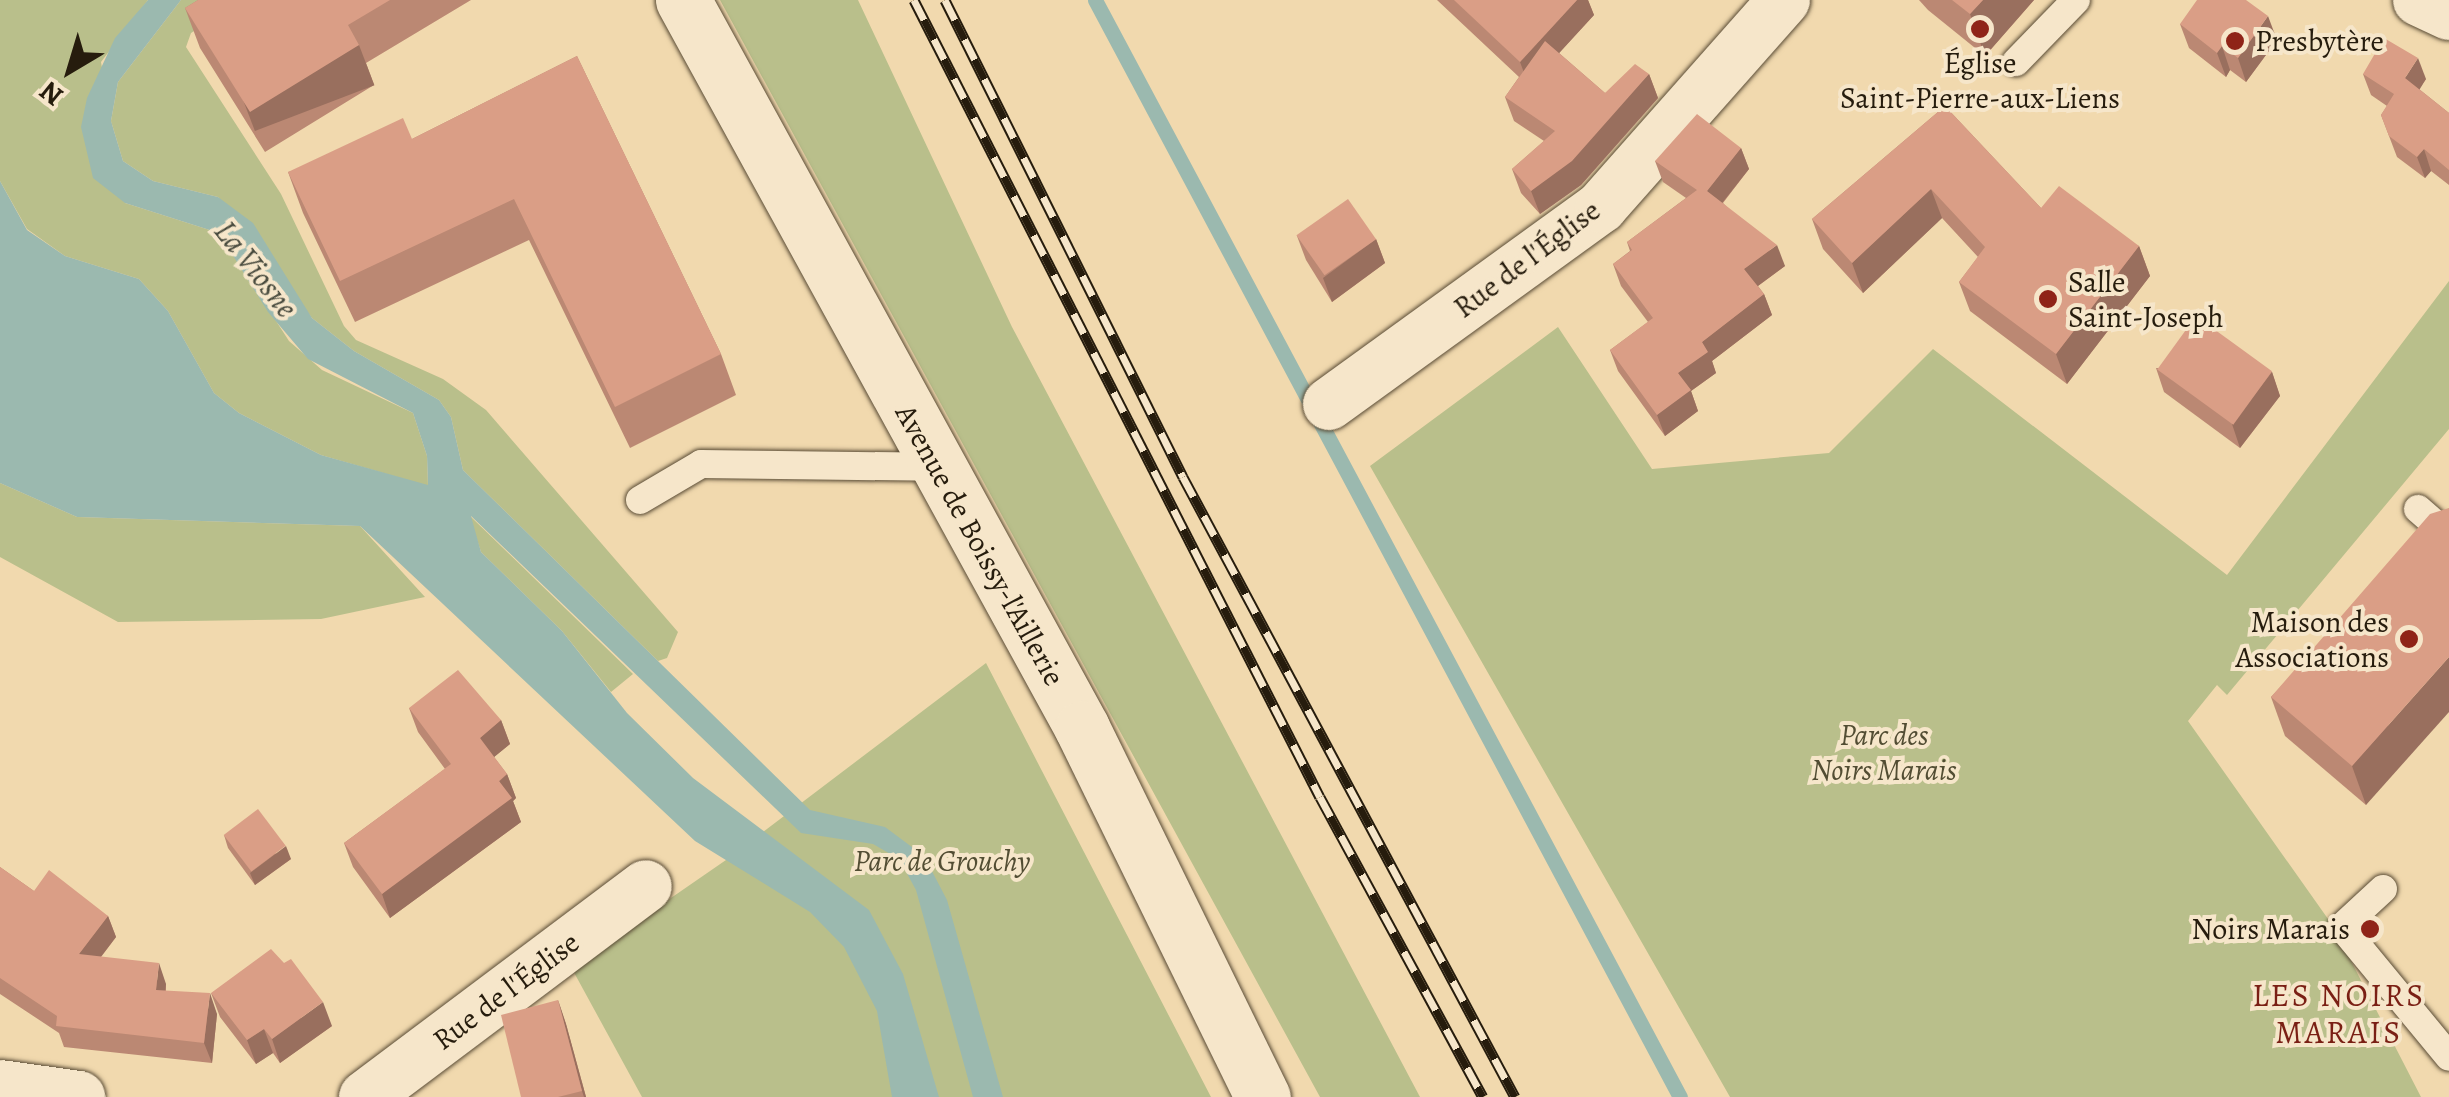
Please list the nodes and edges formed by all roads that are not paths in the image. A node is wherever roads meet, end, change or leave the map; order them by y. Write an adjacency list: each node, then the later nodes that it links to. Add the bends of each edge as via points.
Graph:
1 (683, 0): 8 (main road, Avenue de Boissy-l'Aillerie)
2 (1784, 0): 7 (street, Rue de l'Église, via 1601,206)
3 (2076, 0): 6 (lane)
4 (2419, 0): 5 (street)
5 (2449, 14)
6 (2016, 62)
7 (1328, 404)
8 (936, 466): 9 (lane, via 702,464); 18 (main road, Avenue de Boissy-l'Aillerie, via 1082,728)
9 (640, 500)
10 (2418, 509): 11 (lane)
11 (2449, 536)
12 (646, 886): 17 (street, Rue de l'Église)
13 (2383, 889): 14 (lane, via 2342,927)
14 (2449, 1057)
15 (0, 1086): 16 (street)
16 (79, 1097)
17 (366, 1097)
18 (1263, 1097)

